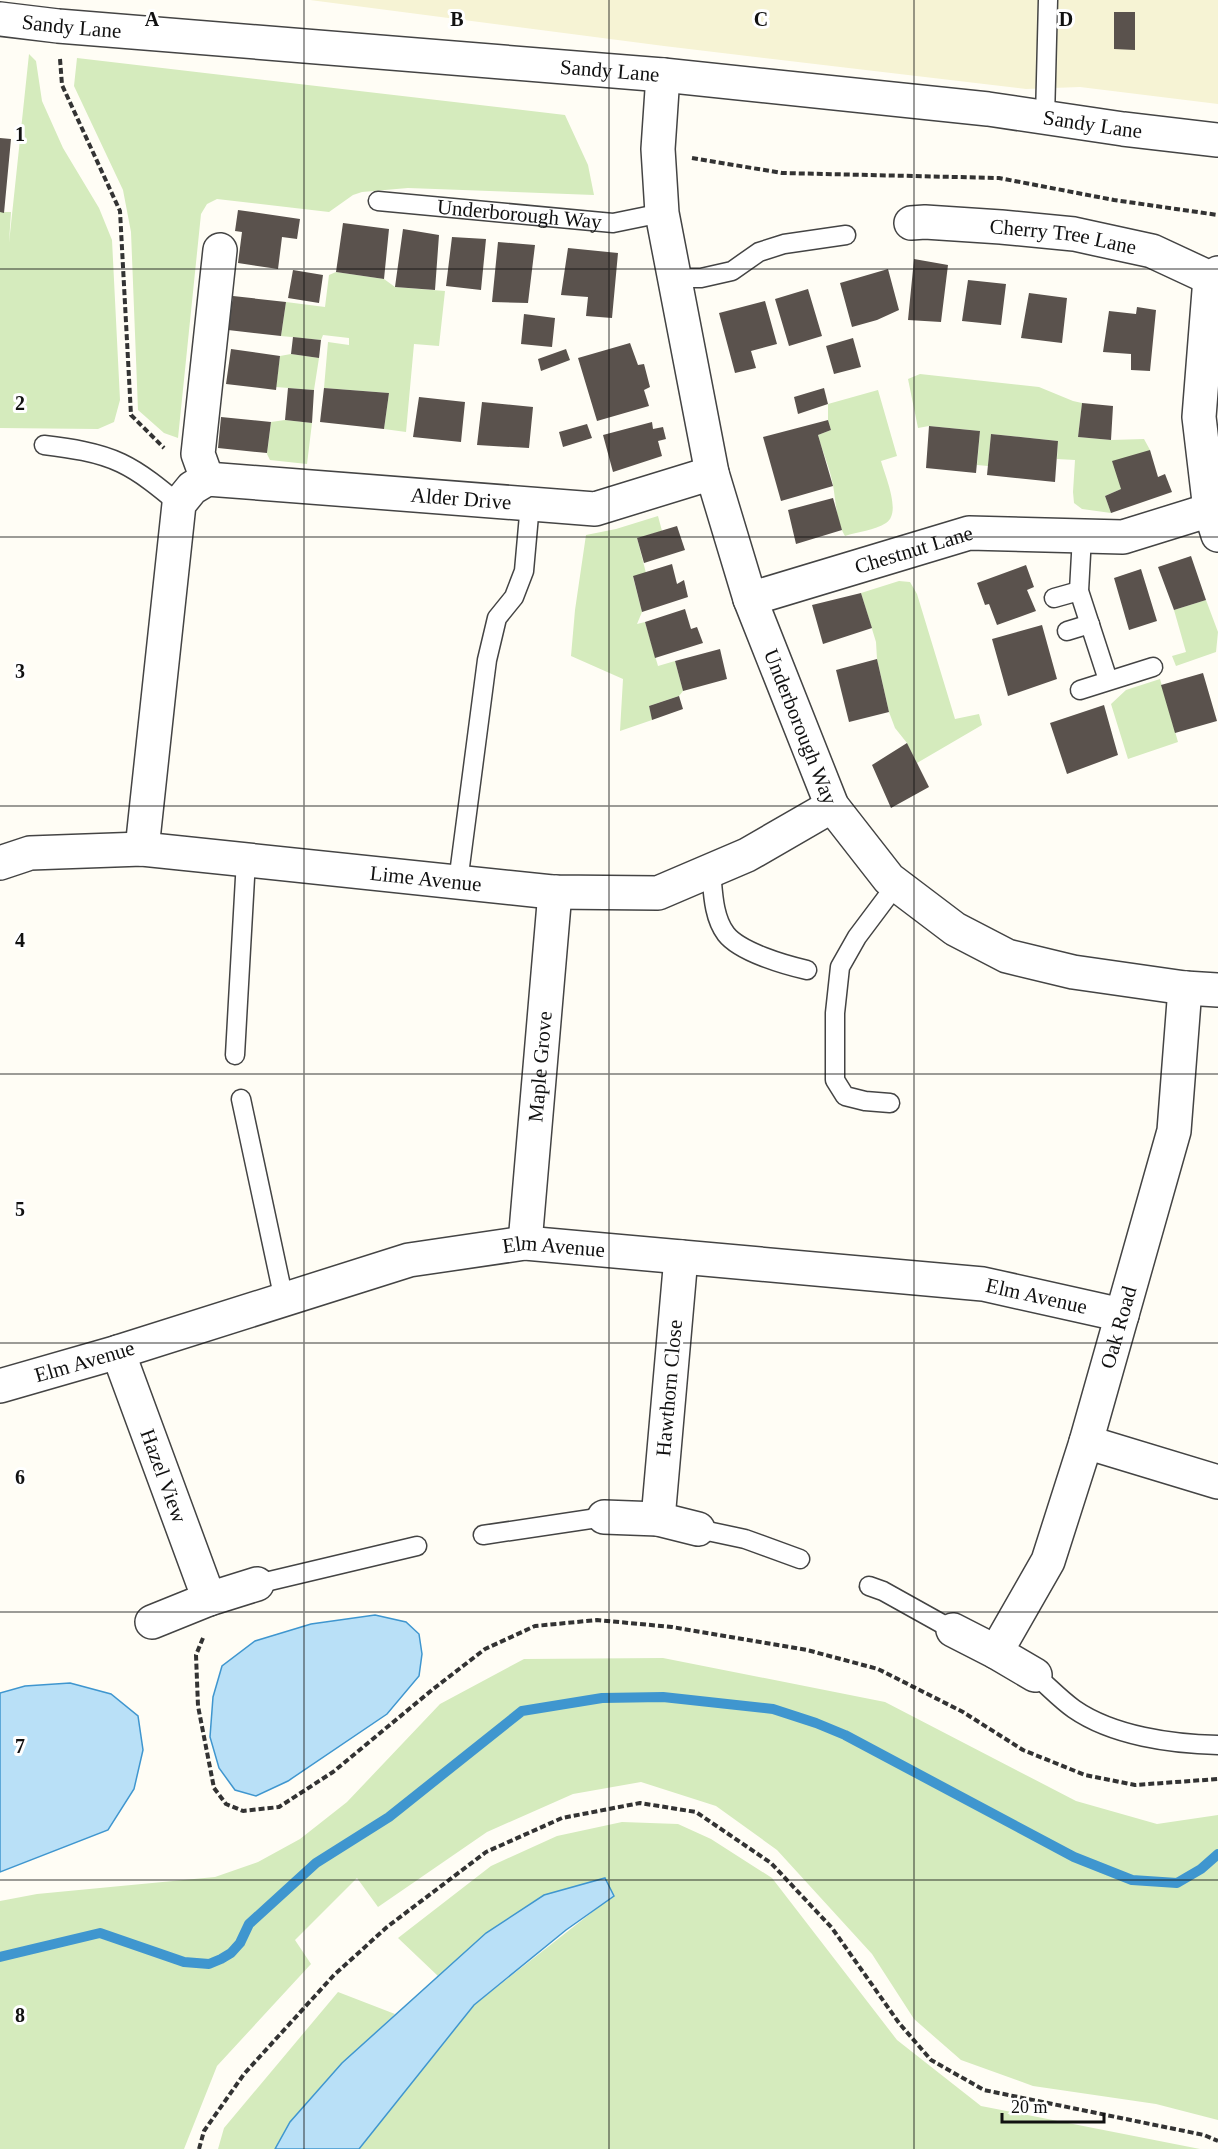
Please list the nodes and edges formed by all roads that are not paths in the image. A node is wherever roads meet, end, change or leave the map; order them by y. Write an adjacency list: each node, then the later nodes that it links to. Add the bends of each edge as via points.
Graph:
1 (1048, 0): 4 (lane)
2 (0, 19): 3 (street, Sandy Lane)
3 (663, 75): 4 (street, Sandy Lane); 7 (street, Underborough Way, via 658,149)
4 (1045, 118): 5 (street, Sandy Lane)
5 (1218, 140)
6 (378, 201): 7 (lane, Underborough Way, via 613,223)
7 (662, 213): 12 (street, Underborough Way)
8 (910, 223): 11 (street, Cherry Tree Lane, via 1074,234 1152,251)
9 (846, 235): 12 (lane, via 784,244 759,252 732,271 712,276)
10 (220, 250): 15 (street, via 198,454)
11 (1214, 275): 18 (street, Cherry Tree Lane, via 1198,417)
12 (674, 278): 14 (street, Underborough Way)
13 (44, 445): 16 (lane, via 121,463)
14 (712, 473): 17 (street, Alder Drive, via 595,509); 22 (street, Underborough Way)
15 (207, 479): 16 (street, via 192,488); 17 (street, Alder Drive)
16 (179, 504): 29 (street)
17 (530, 504): 33 (lane, via 524,571 514,597 497,618 487,660)
18 (1214, 523): 19 (street, Chestnut Lane, via 1123,537)
19 (1082, 536): 20 (lane); 22 (street, Chestnut Lane, via 969,533)
20 (1079, 591): 21 (lane); 23 (lane)
21 (1054, 598)
22 (750, 599): 28 (street, Underborough Way)
23 (1090, 624): 24 (lane); 26 (lane)
24 (1067, 631)
25 (1153, 667): 26 (lane)
26 (1108, 680): 27 (lane)
27 (1080, 690)
28 (832, 806): 32 (street, Lime Avenue); 34 (street, Underborough Way)
29 (142, 849): 30 (street, Lime Avenue); 31 (street, Lime Avenue, via 30,853)
30 (246, 860): 33 (street, Lime Avenue); 39 (lane)
31 (0, 863)
32 (711, 871): 35 (street, Lime Avenue, via 658,893); 36 (lane, via 715,907 725,933 736,943 772,960)
33 (458, 882): 35 (street, Lime Avenue)
34 (896, 885): 37 (street, Underborough Way, via 955,929 1007,956 1073,972); 41 (lane, via 840,967 835,1013 835,1080 845,1096)
35 (555, 892): 42 (street, Maple Grove)
36 (807, 970)
37 (1185, 988): 38 (street, Underborough Way); 45 (street, Oak Road, via 1174,1131)
38 (1218, 990)
39 (235, 1055)
40 (241, 1099): 44 (lane)
41 (890, 1103)
42 (525, 1243): 43 (street, Elm Avenue); 44 (street, Elm Avenue, via 409,1260)
43 (681, 1257): 45 (street, Elm Avenue, via 983,1284); 51 (street, Hawthorn Close)
44 (284, 1300): 46 (street, Elm Avenue)
45 (1122, 1315): 48 (street, Oak Road)
46 (118, 1352): 47 (street, Elm Avenue); 58 (street, Hazel View)
47 (0, 1386)
48 (1086, 1442): 49 (street); 61 (street, Oak Road, via 1048,1561)
49 (1218, 1482)
50 (604, 1517): 51 (street); 53 (lane)
51 (658, 1519): 52 (street)
52 (698, 1529): 55 (lane, via 746,1539)
53 (483, 1535)
54 (417, 1546): 56 (lane)
55 (800, 1559)
56 (256, 1584): 58 (street)
57 (869, 1586): 60 (lane)
58 (209, 1599): 59 (street)
59 (152, 1622)
60 (953, 1630): 61 (street)
61 (996, 1652): 62 (street)
62 (1035, 1675): 63 (lane, via 1075,1710 1115,1729 1151,1739)
63 (1218, 1745)

